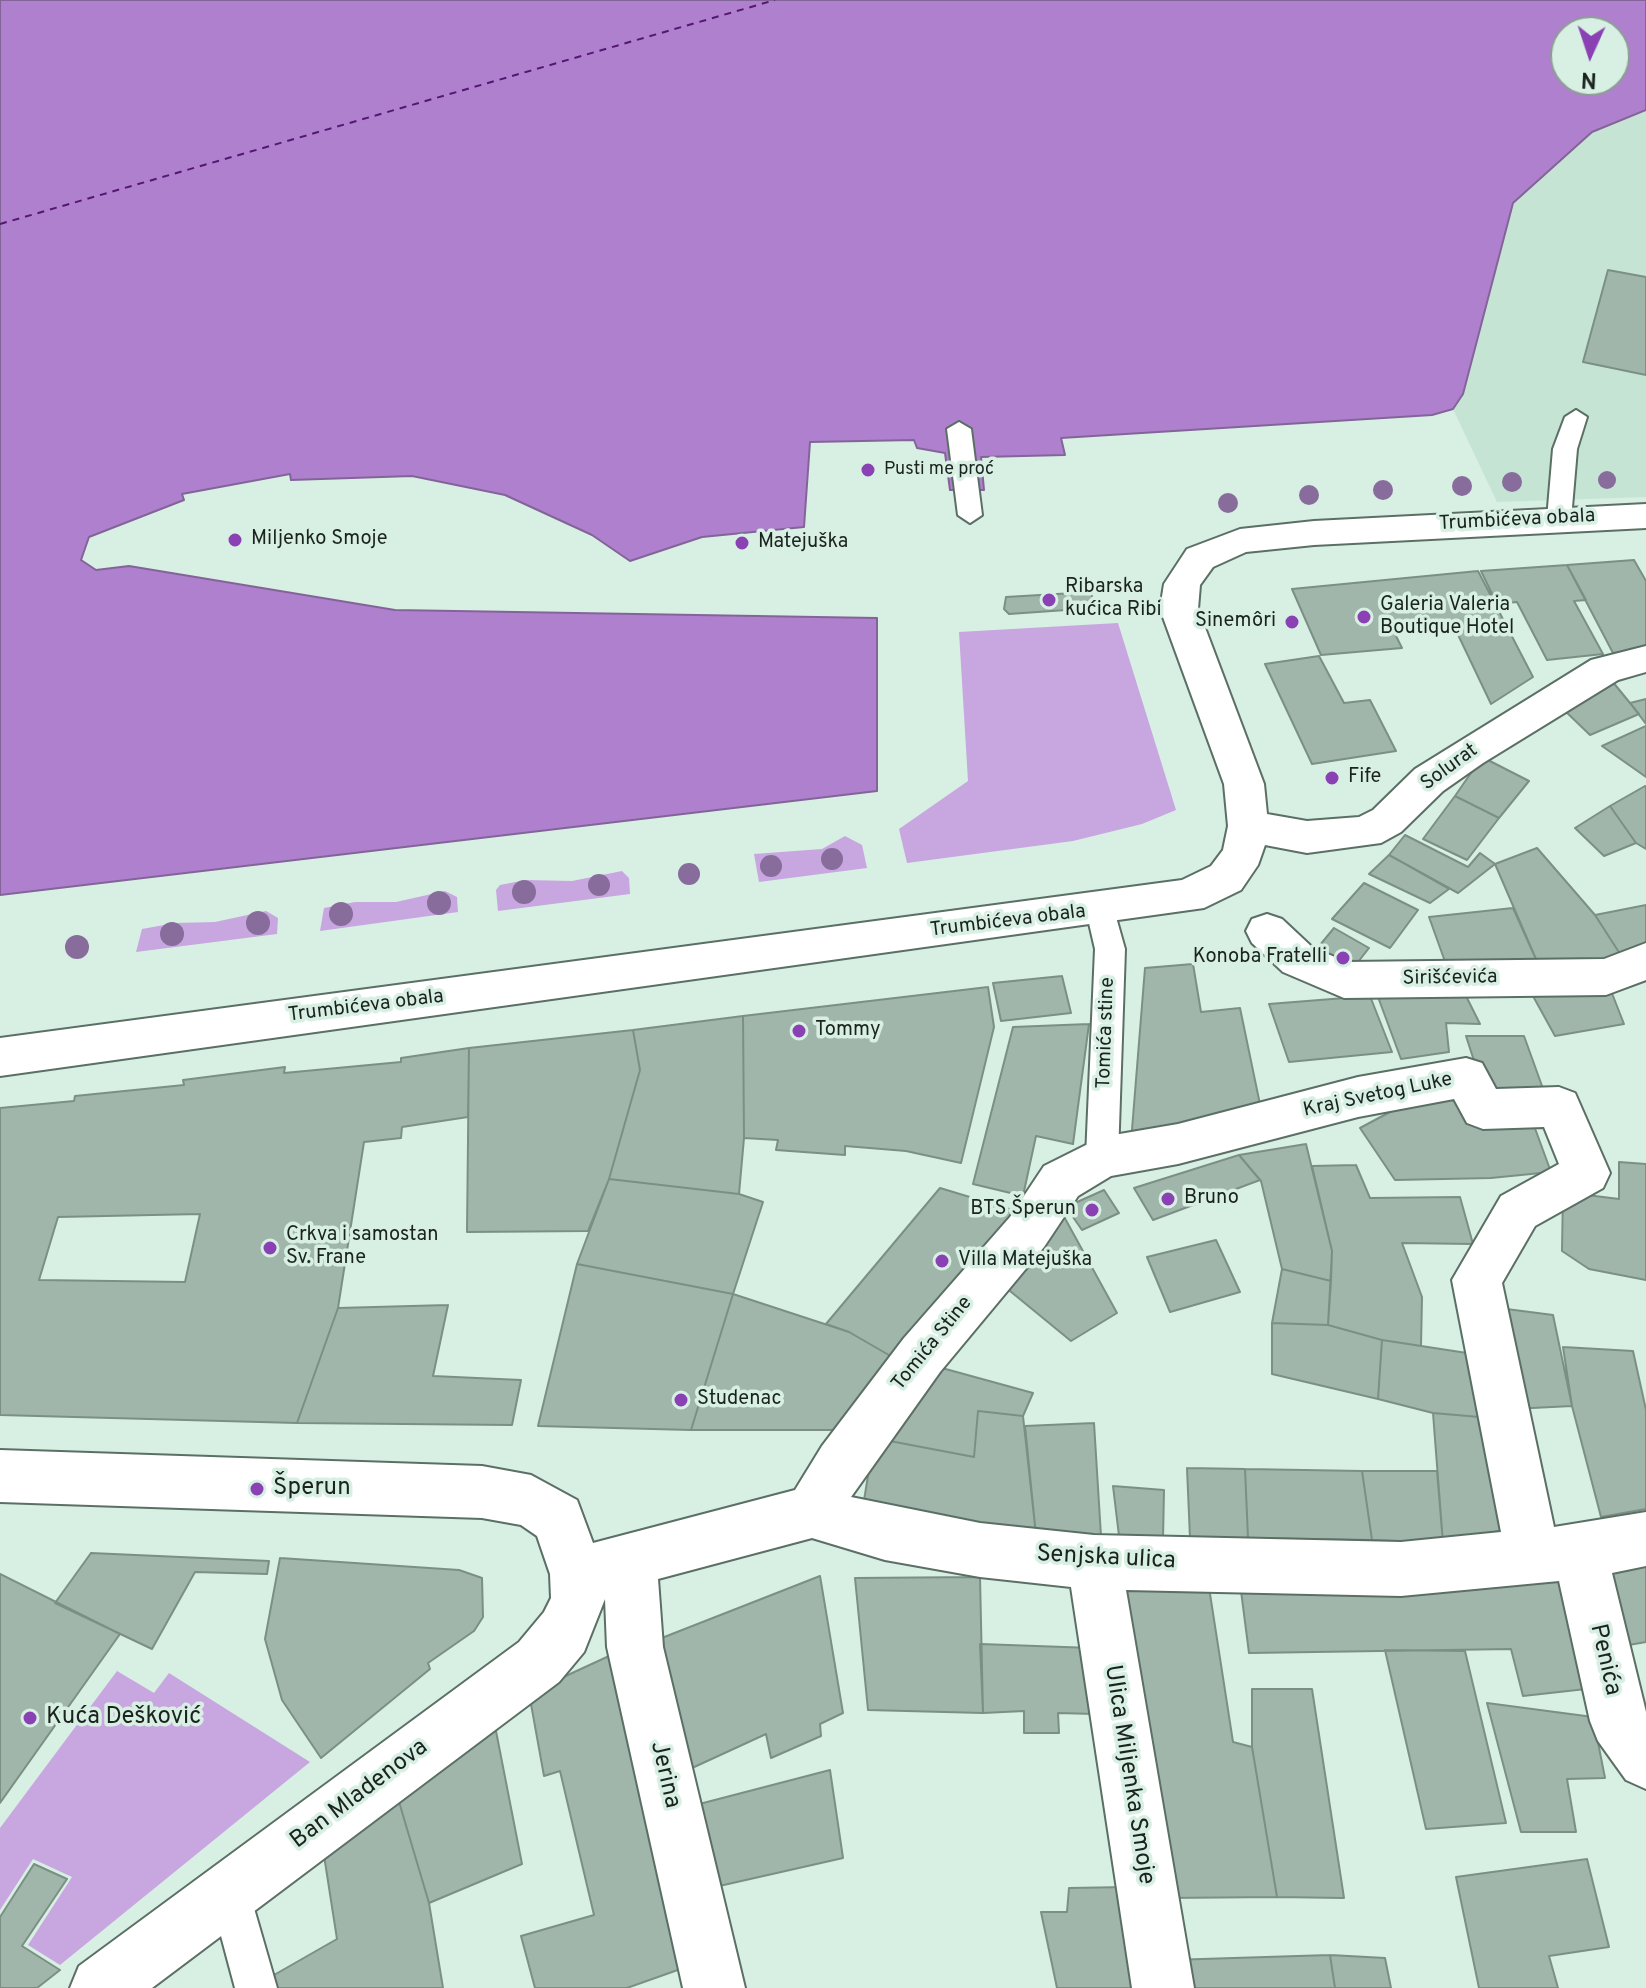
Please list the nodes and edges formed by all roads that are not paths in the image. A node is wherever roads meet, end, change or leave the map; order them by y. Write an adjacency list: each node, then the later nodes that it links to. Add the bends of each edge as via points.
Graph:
1 (1576, 417): 5 (lane, via 1565,449)
2 (959, 429): 3 (lane)
3 (970, 515)
4 (1646, 516): 5 (street, Trumbićeva obala)
5 (1559, 519): 7 (street, Trumbićeva obala, via 1299,534 1240,541 1200,558 1182,584 1179,609 1244,784)
6 (1646, 659): 7 (street, Solurat, via 1605,670 1483,745 1429,780 1387,821 1366,832 1307,837)
7 (1248, 826): 8 (street, Trumbićeva obala, via 1243,854 1226,878 1189,896)
8 (1100, 910): 11 (street, Trumbićeva obala); 12 (lane, Tomića stine, via 1110,949)
9 (1267, 931): 10 (street, Sirišćevića, via 1298,960 1344,980 1606,977)
10 (1646, 961)
11 (0, 1057)
12 (1102, 1157): 14 (street, Tomića Stine, via 1061,1181 1027,1232 922,1355); 16 (street, Kraj Svetog Luke, via 1466,1077 1483,1109 1559,1107 1586,1173 1518,1211 1477,1280)
13 (0, 1476): 18 (street, via 482,1492 531,1501 558,1519)
14 (812, 1512): 17 (street, Senjska ulica, via 885,1533 980,1550); 18 (street)
15 (1646, 1539): 16 (street, Senjska ulica)
16 (1556, 1554): 17 (street, Senjska ulica, via 1401,1569); 19 (street, Penića, via 1618,1721)
17 (1094, 1562): 24 (street, Ulica Miljenka Smoje)
18 (603, 1567): 20 (street, Ban Mladenova, via 539,1662); 23 (street, Jerina, via 635,1647)
19 (1646, 1760)
20 (229, 1891): 21 (street, Ban Mladenova); 22 (lane)
21 (101, 1988)
22 (256, 1988)
23 (714, 1988)
24 (1163, 1988)

